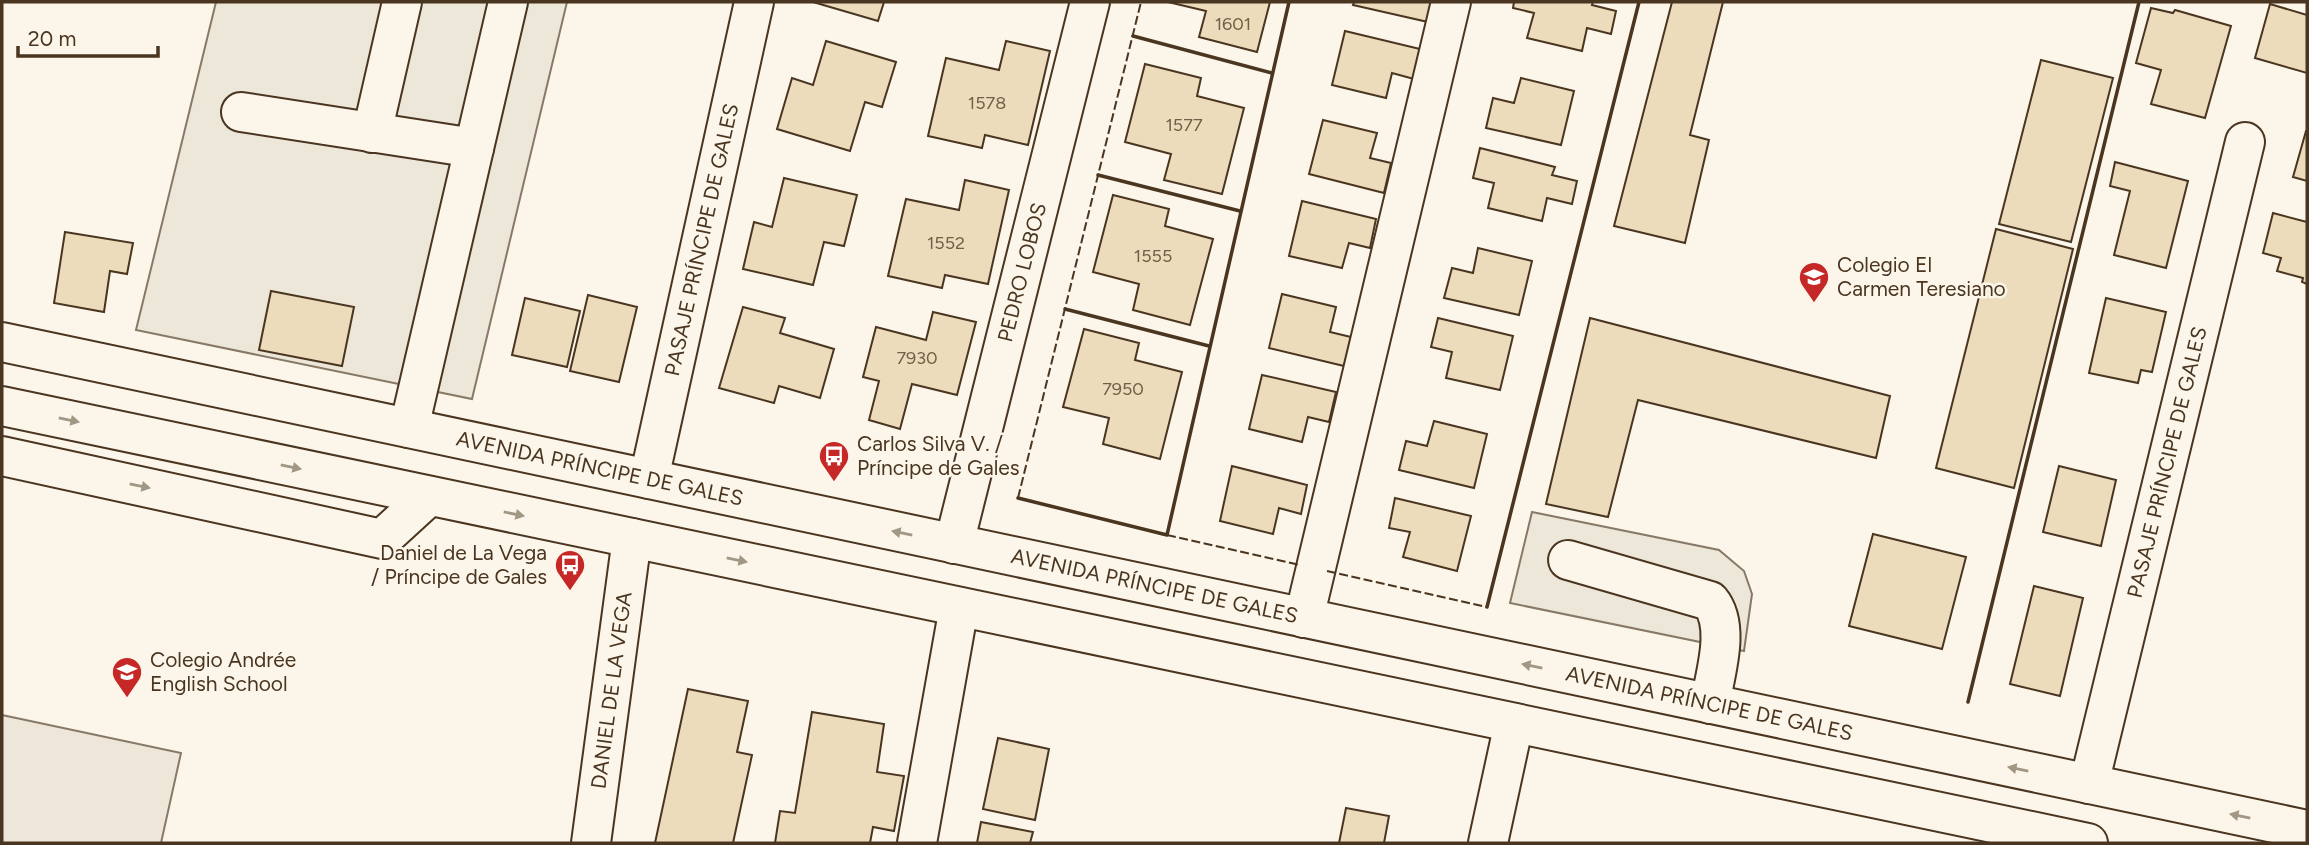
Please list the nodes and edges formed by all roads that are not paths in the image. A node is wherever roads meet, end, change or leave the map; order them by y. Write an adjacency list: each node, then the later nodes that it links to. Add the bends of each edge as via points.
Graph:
1 (402, 2): 7 (main road)
2 (508, 2): 9 (main road)
3 (754, 2): 14 (main road, PASAJE PRÍNCIPE DE GALES)
4 (1090, 2): 17 (main road, PEDRO LOBOS)
5 (1451, 2): 20 (main road)
6 (241, 112): 7 (main road)
7 (372, 133): 9 (main road)
8 (2245, 142): 23 (main road, PASAJE PRÍNCIPE DE GALES)
9 (474, 148): 12 (main road)
10 (2, 342): 12 (main road, AVENIDA PRÍNCIPE DE GALES)
11 (2, 406): 15 (main road, one-way to 15)
12 (409, 428): 14 (main road, AVENIDA PRÍNCIPE DE GALES)
13 (2, 456): 15 (main road, one-way to 15, via 382,539)
14 (649, 479): 17 (main road, AVENIDA PRÍNCIPE DE GALES, one-way to 14)
15 (429, 495): 16 (main road, one-way to 16)
16 (632, 538): 19 (main road, one-way to 19); 26 (main road, DANIEL DE LA VEGA)
17 (954, 544): 20 (main road, AVENIDA PRÍNCIPE DE GALES)
18 (1567, 560): 21 (main road, via 1710,601 1720,626)
19 (960, 607): 22 (main road); 27 (main road)
20 (1304, 618): 21 (main road, AVENIDA PRÍNCIPE DE GALES, one-way to 20)
21 (1710, 704): 23 (main road, AVENIDA PRÍNCIPE DE GALES, one-way to 21)
22 (1514, 723): 25 (main road); 28 (main road)
23 (2088, 784): 24 (main road, AVENIDA PRÍNCIPE DE GALES, one-way to 23)
24 (2307, 830)
25 (1964, 831): 29 (main road)
26 (591, 843)
27 (917, 843)
28 (1488, 843)
29 (2088, 843)

